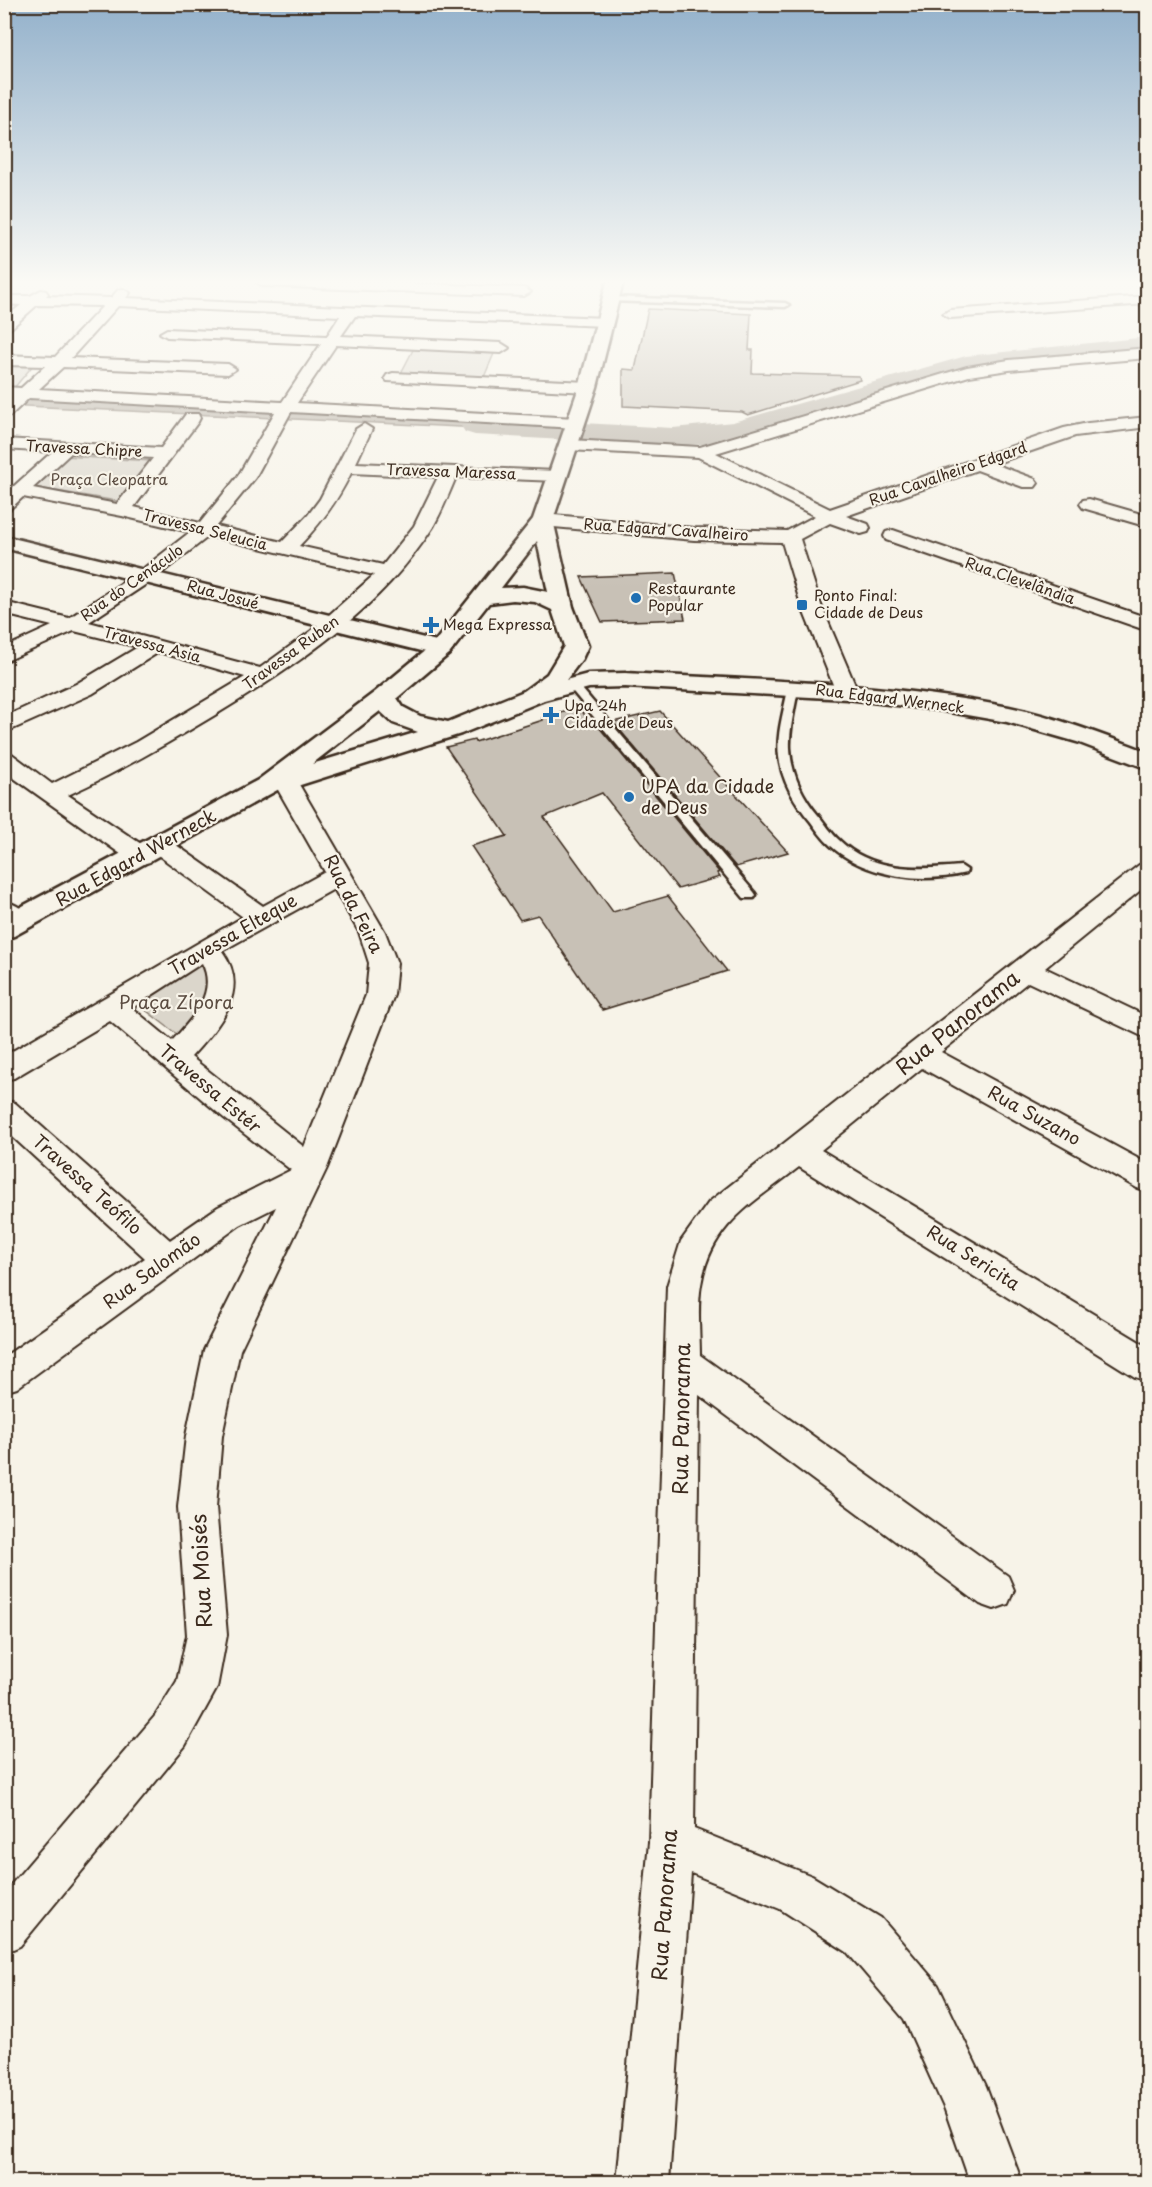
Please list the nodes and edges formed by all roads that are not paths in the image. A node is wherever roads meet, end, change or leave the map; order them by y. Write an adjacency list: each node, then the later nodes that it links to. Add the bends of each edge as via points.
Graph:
1 (35, 384): 9 (street)
2 (217, 384): 10 (street)
3 (302, 384): 14 (street, Rua do Cenáculo)
4 (389, 384): 13 (street)
5 (528, 384): 8 (street)
6 (589, 384): 8 (main road)
7 (906, 384): 24 (street)
8 (588, 387): 19 (main road)
9 (24, 394): 10 (street); 11 (street)
10 (203, 403): 14 (street)
11 (7, 407): 12 (street)
12 (31, 411)
13 (372, 412): 14 (street); 19 (street)
14 (281, 415): 16 (street); 27 (street, via 336,427 370,429); 39 (street, Rua do Cenáculo, via 246,478)
15 (134, 416): 16 (street)
16 (192, 418): 25 (street)
17 (1148, 422): 18 (street, Rua Cavalheiro Edgard)
18 (1108, 426): 21 (street); 26 (street, Rua Cavalheiro Edgard, via 1070,432)
19 (572, 433): 20 (street); 24 (street); 29 (main road)
20 (479, 434)
21 (1148, 437)
22 (4, 444): 23 (street, Travessa Chipre)
23 (65, 449): 25 (street, Travessa Chipre); 31 (street)
24 (701, 452): 35 (street)
25 (164, 453): 34 (street)
26 (977, 464): 30 (street); 35 (street, Rua Cavalheiro Edgard)
27 (345, 468): 28 (street, Travessa Maressa); 43 (street, via 315,519)
28 (449, 472): 29 (street, Travessa Maressa); 44 (street, Travessa Ruben, via 419,533)
29 (557, 476): 36 (main road)
30 (1029, 483)
31 (21, 491): 33 (street); 34 (street, Travessa Seleucia)
32 (1089, 504): 37 (street)
33 (4, 505)
34 (122, 510): 39 (street, Travessa Seleucia)
35 (829, 516): 38 (street); 41 (street, Rua Cavalheiro Edgard)
36 (543, 520): 41 (street, Rua Edgard Cavalheiro, via 694,534); 46 (main road); 47 (main road)
37 (1148, 522)
38 (861, 528)
39 (203, 531): 43 (street, Travessa Seleucia); 45 (street, Rua do Cenáculo)
40 (893, 536): 51 (street, Rua Clevelândia)
41 (790, 537): 60 (street, via 811,605)
42 (4, 542): 45 (main road, Rua Josué)
43 (285, 549): 44 (street, Travessa Seleucia)
44 (387, 573): 50 (street, Travessa Ruben)
45 (147, 575): 49 (street, Rua do Cenáculo); 50 (main road, Rua Josué)
46 (481, 597): 47 (main road, via 534,594 552,599); 54 (main road)
47 (562, 607): 53 (main road)
48 (4, 608): 49 (street, Travessa Asia)
49 (72, 624): 52 (street, Travessa Asia); 55 (street, Rua do Cenáculo)
50 (333, 624): 54 (main road, Rua Josué); 56 (street, Travessa Ruben)
51 (1148, 625)
52 (156, 645): 56 (street, Travessa Asia); 63 (street, via 84,689)
53 (576, 646): 57 (main road, Rua Edgard Werneck, via 591,660); 61 (main road, via 559,674)
54 (441, 649): 62 (main road)
55 (4, 656)
56 (265, 676): 68 (street, Travessa Ruben, via 97,773)
57 (626, 680): 58 (main road, Rua Edgard Werneck); 59 (main road, Rua Edgard Werneck)
58 (573, 685): 61 (main road, Rua Edgard Werneck); 73 (lane)
59 (793, 689): 60 (main road, Rua Edgard Werneck); 70 (lane, via 784,748 790,783 837,845 862,863 893,872)
60 (847, 692): 66 (main road, Rua Edgard Werneck, via 1010,715 1086,737)
61 (532, 696): 64 (main road)
62 (384, 697): 64 (main road, via 401,718); 67 (main road)
63 (4, 726)
64 (452, 729): 67 (main road)
65 (4, 759): 68 (street)
66 (1148, 761)
67 (276, 784): 69 (main road, Rua Edgard Werneck); 71 (street, Rua da Feira)
68 (50, 794): 69 (street)
69 (150, 851): 74 (street, via 178,856); 75 (main road, Rua Edgard Werneck)
70 (961, 870)
71 (339, 875): 74 (street, Travessa Elteque); 85 (street, Rua da Feira, via 372,932 383,963 380,995)
72 (1140, 886): 77 (street, Rua Panorama)
73 (749, 895)
74 (261, 917): 76 (street, Travessa Elteque)
75 (10, 920)
76 (205, 949): 78 (street, Travessa Elteque); 81 (street, via 218,964 222,980 206,1022)
77 (1025, 969): 79 (street); 80 (street, Rua Panorama)
78 (112, 1007): 81 (street, Travessa Estér); 82 (street, Travessa Elteque)
79 (1148, 1029)
80 (920, 1054): 84 (street, Rua Panorama); 86 (street, Rua Suzano)
81 (174, 1057): 85 (street, Travessa Estér)
82 (4, 1070)
83 (4, 1111): 87 (street, Travessa Teófilo)
84 (798, 1151): 88 (street, Rua Panorama, via 720,1210 697,1240 684,1286); 89 (street, Rua Sericita)
85 (309, 1172): 87 (street, Rua Salomão, via 229,1216); 93 (street, Rua Moisés, via 222,1350 204,1436 197,1508 207,1635 196,1688 170,1731)
86 (1148, 1179)
87 (169, 1259): 90 (street, Rua Salomão)
88 (683, 1363): 91 (street); 92 (street, Rua Panorama)
89 (1148, 1366)
90 (6, 1372)
91 (994, 1590)
92 (671, 1842): 94 (street, Rua Panorama); 95 (street, via 796,1892 864,1935 921,2002 968,2104)
93 (4, 1930)
94 (643, 2182)
95 (996, 2182)

